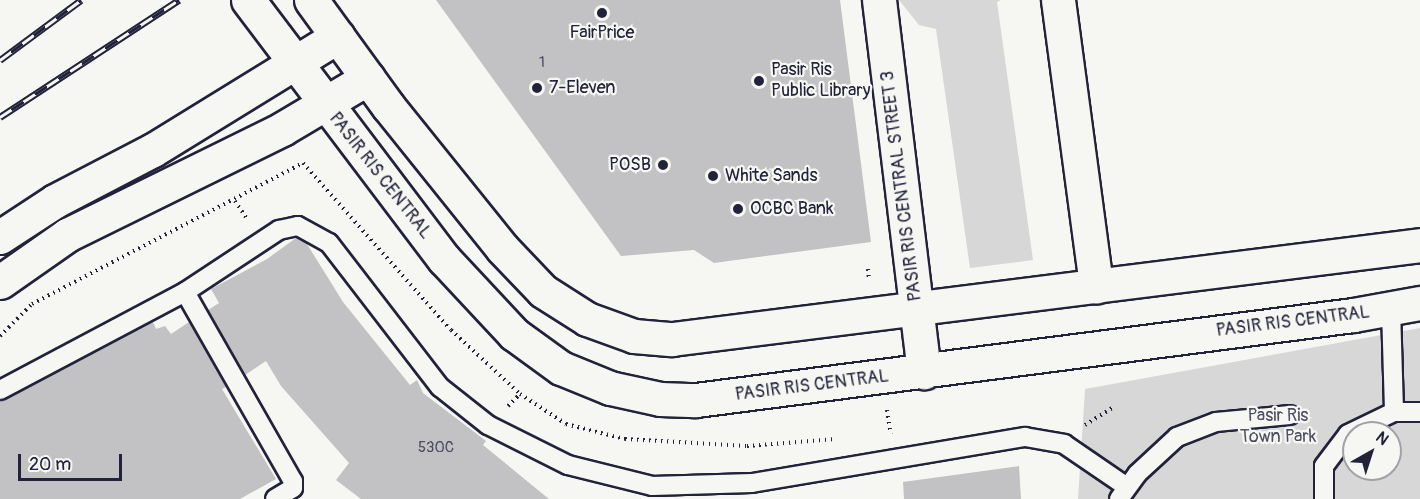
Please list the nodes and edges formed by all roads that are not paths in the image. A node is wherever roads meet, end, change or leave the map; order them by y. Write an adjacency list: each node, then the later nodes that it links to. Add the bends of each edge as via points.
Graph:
1 (248, 0): 6 (street, PASIR RIS CENTRAL)
2 (311, 0): 5 (street)
3 (879, 0): 15 (street, PASIR RIS CENTRAL STREET 3)
4 (1058, 0): 12 (street)
5 (338, 36): 6 (street); 7 (street)
6 (293, 63): 8 (street, PASIR RIS CENTRAL); 9 (street, via 153,150 55,201)
7 (368, 78): 8 (street, PASIR RIS CENTRAL); 15 (street, via 502,248 543,291 587,319 634,336 672,339)
8 (323, 104): 11 (street, PASIR RIS CENTRAL, via 282,129 67,235); 16 (street, PASIR RIS CENTRAL, via 444,259 514,334 561,368 610,388 660,399 696,400)
9 (0, 237)
10 (1420, 245): 12 (street)
11 (0, 282)
12 (1095, 286): 15 (street)
13 (185, 292): 17 (lane); 21 (lane, via 279,230 298,226 329,243 440,387 488,426 568,465 652,486 752,483 1024,437 1064,444); 22 (lane, via 293,481 293,488)
14 (1406, 306): 16 (street, PASIR RIS CENTRAL); 18 (lane)
15 (917, 308): 16 (street, PASIR RIS CENTRAL STREET 3)
16 (924, 372)
17 (0, 390)
18 (1394, 412): 19 (lane); 23 (lane, via 1348,434 1324,466)
19 (1420, 412)
20 (1290, 415): 21 (lane, via 1216,422 1177,437)
21 (1123, 493)
22 (275, 499)
23 (1324, 499)

